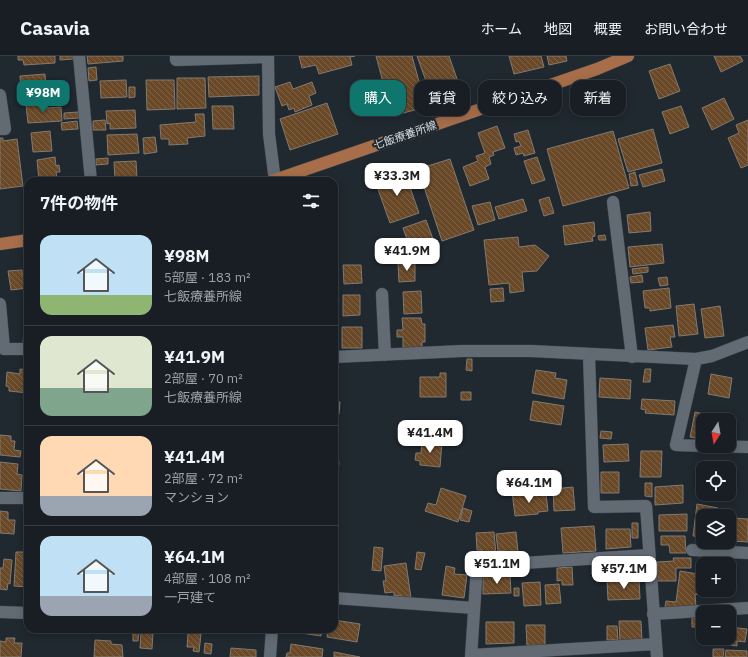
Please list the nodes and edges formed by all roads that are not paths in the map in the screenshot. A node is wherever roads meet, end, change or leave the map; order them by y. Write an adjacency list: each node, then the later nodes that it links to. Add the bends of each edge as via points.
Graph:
1 (79, 56): 7 (street)
2 (176, 56): 4 (street, via 176,60)
3 (628, 56): 9 (main road, 七飯療養所線)
4 (268, 57): 8 (street, via 269,134)
5 (0, 95): 6 (street, via 4,129)
6 (0, 129)
7 (90, 177)
8 (274, 177)
9 (286, 177)
10 (613, 202): 20 (street)
11 (24, 241): 12 (main road)
12 (0, 244)
13 (382, 294): 17 (street)
14 (0, 304): 16 (street, via 4,349)
15 (748, 342): 21 (street, via 712,356)
16 (24, 349)
17 (385, 355): 18 (street, via 531,351); 19 (street)
18 (588, 355): 20 (street); 29 (street, via 594,507 646,506)
19 (338, 357)
20 (632, 357): 21 (street)
21 (696, 359): 22 (street, via 676,445)
22 (696, 446)
23 (736, 447): 24 (street)
24 (748, 447)
25 (0, 498): 26 (street)
26 (24, 498)
27 (692, 550): 28 (street)
28 (748, 553)
29 (649, 555): 31 (street, via 477,566); 35 (street)
30 (338, 598): 31 (street)
31 (474, 608): 38 (street)
32 (748, 608): 35 (street)
33 (0, 612): 34 (street)
34 (24, 613)
35 (653, 614): 37 (street)
36 (272, 633): 39 (street)
37 (656, 644): 38 (street); 40 (street)
38 (472, 656)
39 (270, 657)
40 (657, 657)

